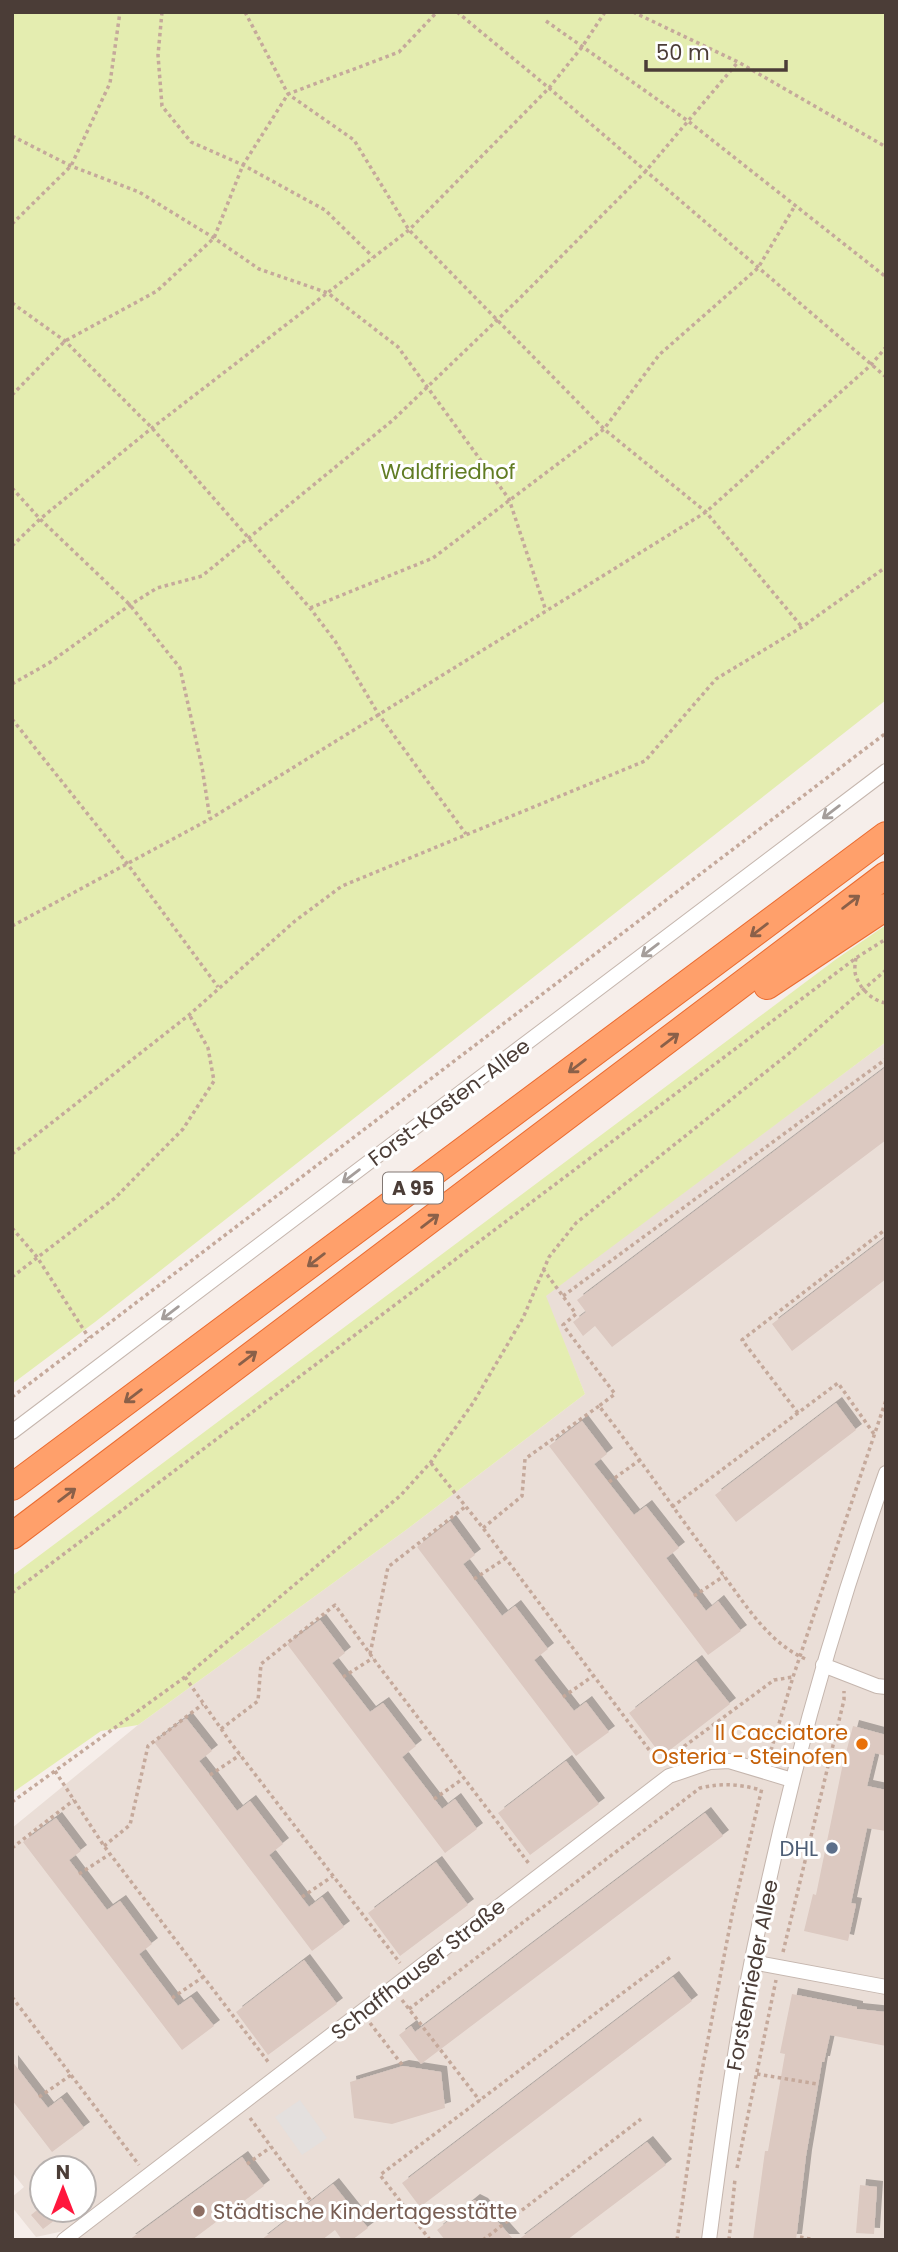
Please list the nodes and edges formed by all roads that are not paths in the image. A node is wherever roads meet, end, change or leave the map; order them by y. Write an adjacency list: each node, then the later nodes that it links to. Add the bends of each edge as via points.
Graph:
1 (886, 771): 6 (street, Forst-Kasten-Allee, one-way to 6)
2 (886, 835): 8 (highway, A 95, one-way to 8)
3 (886, 875): 5 (highway, A 95, one-way to 3)
4 (886, 907): 5 (highway, via 757,993)
5 (699, 1017): 9 (highway, A 95, one-way to 5)
6 (12, 1432)
7 (886, 1473): 10 (street, Forstenrieder Allee)
8 (12, 1487)
9 (12, 1536)
10 (823, 1665): 11 (street); 12 (street, Forstenrieder Allee)
11 (886, 1687)
12 (792, 1780): 13 (street, Forstenrieder Allee); 15 (street, Schaffhauser Straße, via 729,1761 710,1762 669,1776)
13 (752, 1962): 14 (street); 16 (street, Forstenrieder Allee)
14 (886, 1987)
15 (70, 2238)
16 (709, 2240)

